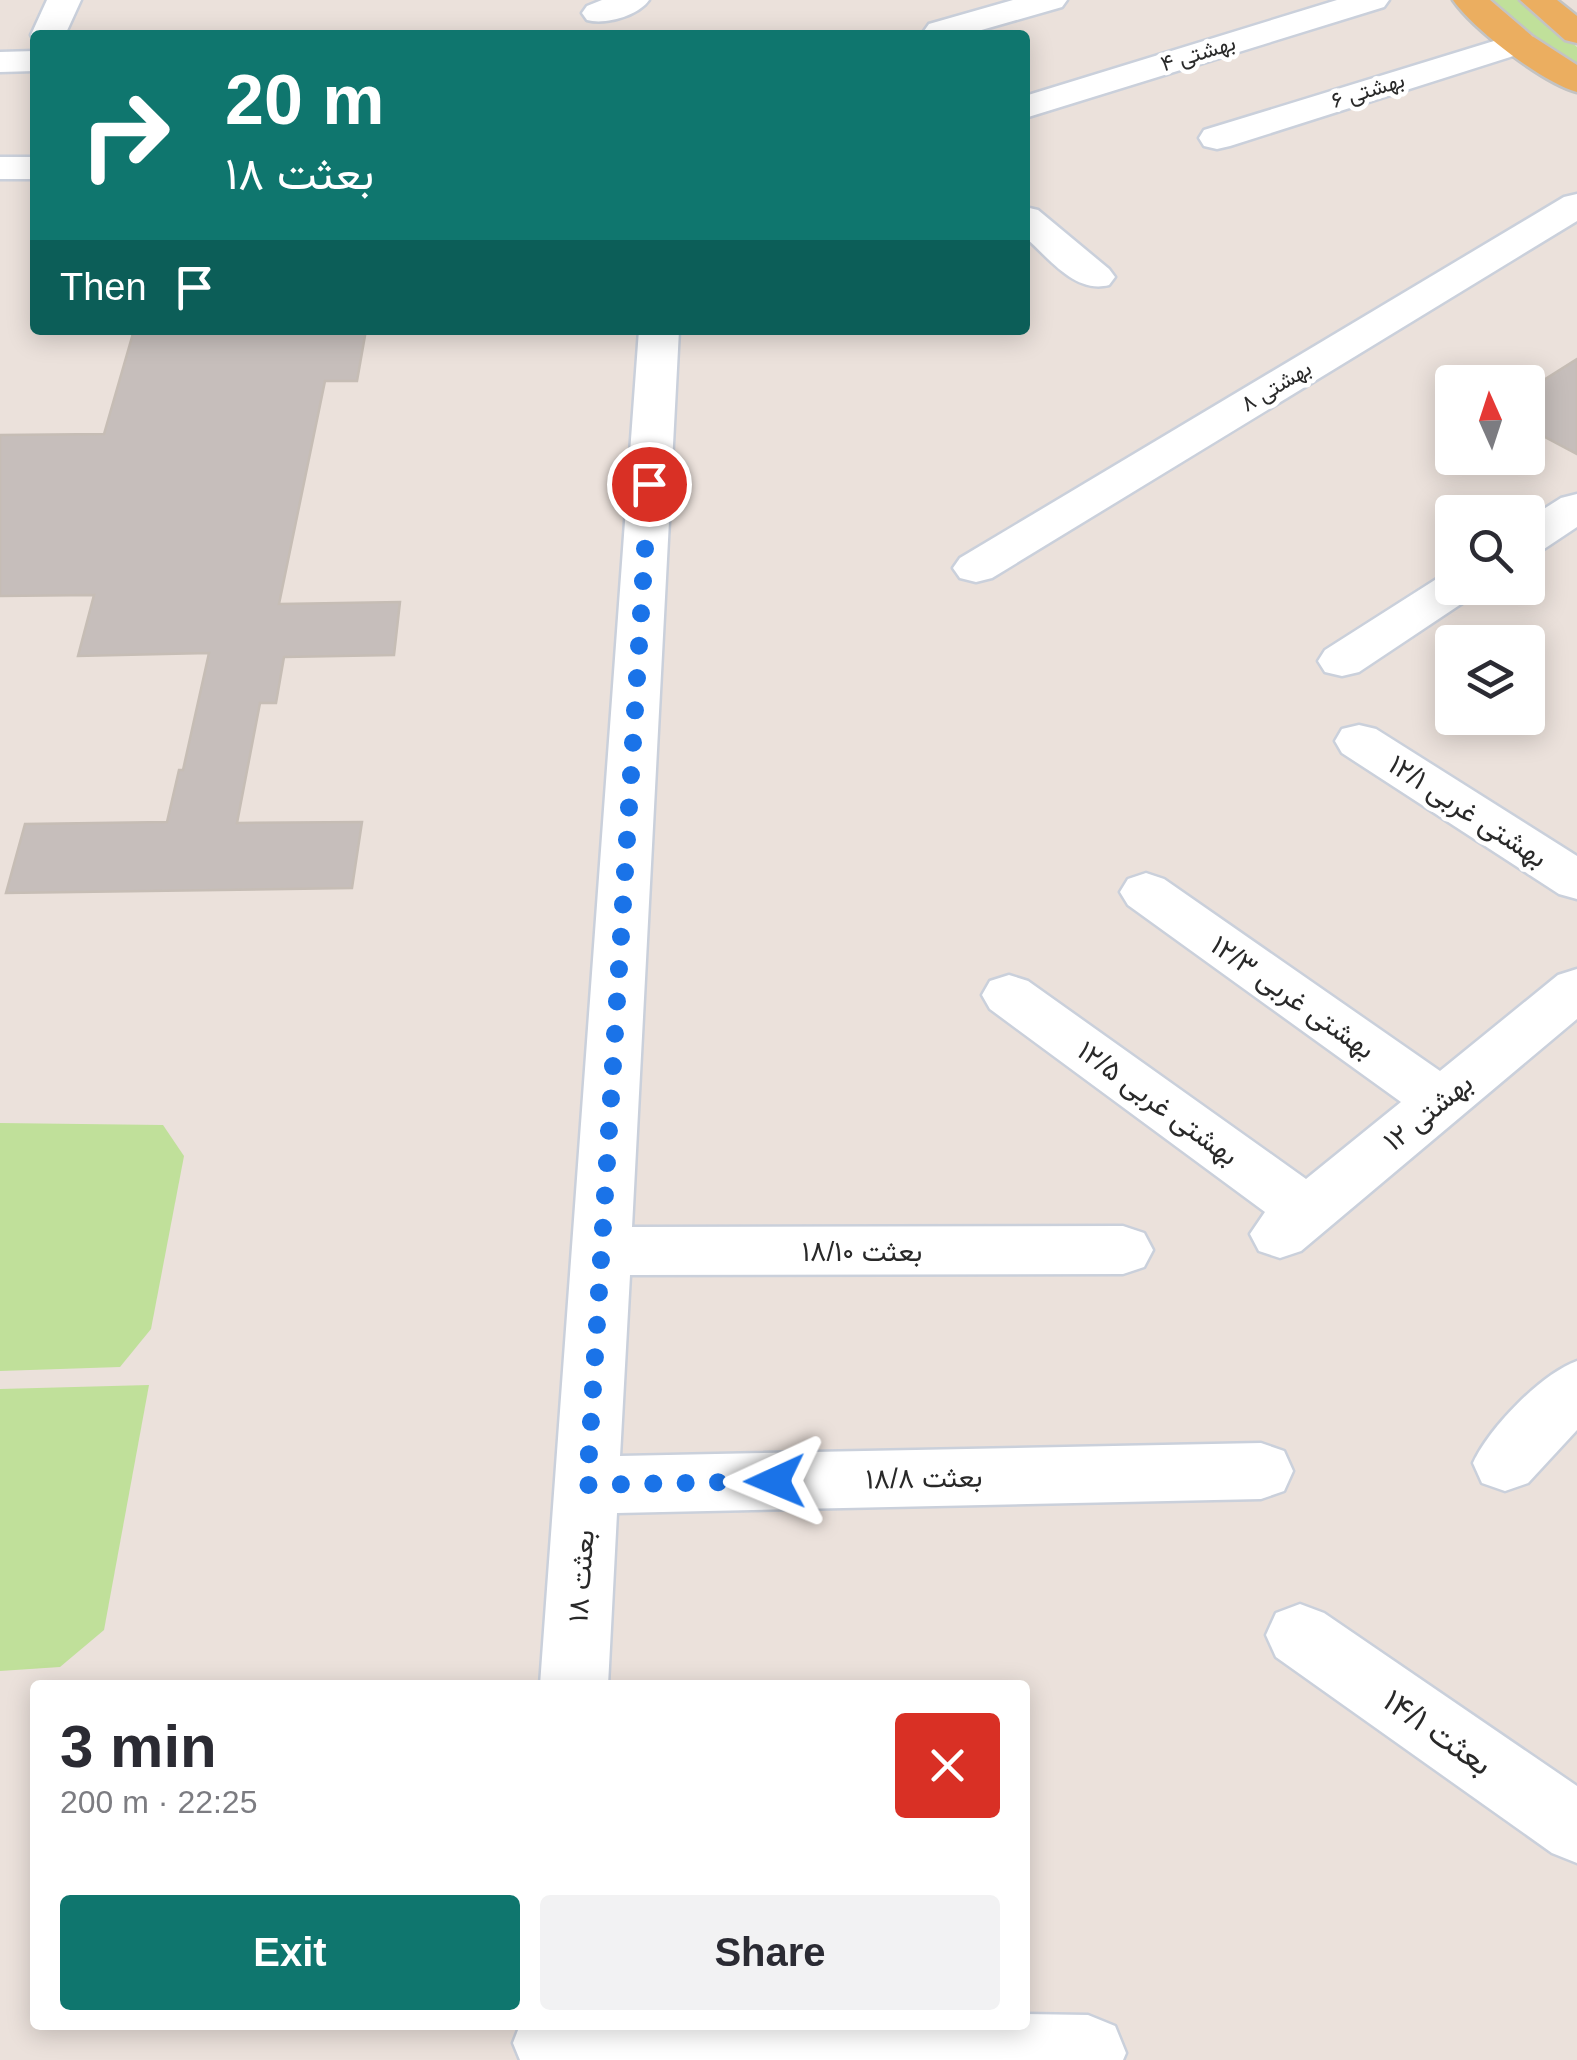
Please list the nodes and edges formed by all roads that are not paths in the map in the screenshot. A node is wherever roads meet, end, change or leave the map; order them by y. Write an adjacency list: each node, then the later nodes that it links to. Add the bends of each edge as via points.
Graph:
1 (64, 0): 9 (street)
2 (632, 0): 8 (street)
3 (1050, 0): 10 (street)
4 (1372, 0): 11 (street, ۴ بهشتی)
5 (1470, 0): 13 (main road)
6 (1537, 0): 12 (main road)
7 (1232, 11): 11 (street)
8 (593, 16)
9 (50, 30)
10 (945, 30)
11 (1263, 33): 17 (street, ۴ بهشتی)
12 (1577, 34)
13 (1520, 43): 16 (main road); 17 (street, ۶ بهشتی)
14 (30, 61): 15 (street)
15 (0, 62)
16 (1577, 81)
17 (1215, 92): 18 (street, ۴ بهشتی); 19 (street, ۶ بهشتی)
18 (1030, 107)
19 (1217, 138)
20 (0, 168): 21 (street)
21 (30, 168)
22 (1577, 205): 28 (street, ۸ بهشتی)
23 (1030, 222): 24 (street)
24 (1095, 277)
25 (659, 335): 39 (street, بعثت ۱۸)
26 (1577, 506): 27 (street)
27 (1545, 528)
28 (976, 568)
29 (1435, 601): 30 (street)
30 (1342, 662)
31 (1360, 741): 32 (street, ۱۲/۱ بهشتی غربی)
32 (1577, 881)
33 (1146, 892): 36 (street, ۱۲/۳ بهشتی غربی)
34 (1577, 989): 36 (street, ۱۲ بهشتی)
35 (1009, 994): 37 (street, ۱۲/۵ بهشتی غربی)
36 (1441, 1101): 37 (street, ۱۲ بهشتی)
37 (1294, 1223)
38 (1123, 1250): 39 (street, ۱۸/۱۰ بعثت)
39 (602, 1251): 43 (street, بعثت ۱۸)
40 (1577, 1388): 41 (street)
41 (1505, 1462)
42 (1261, 1471): 43 (street, ۱۸/۸ بعثت)
43 (587, 1485): 45 (street, بعثت ۱۸)
44 (1300, 1635): 46 (street, ۱۴/۱ بعثت)
45 (574, 1680)
46 (1577, 1828)
47 (551, 2043): 48 (street)
48 (1088, 2053)

